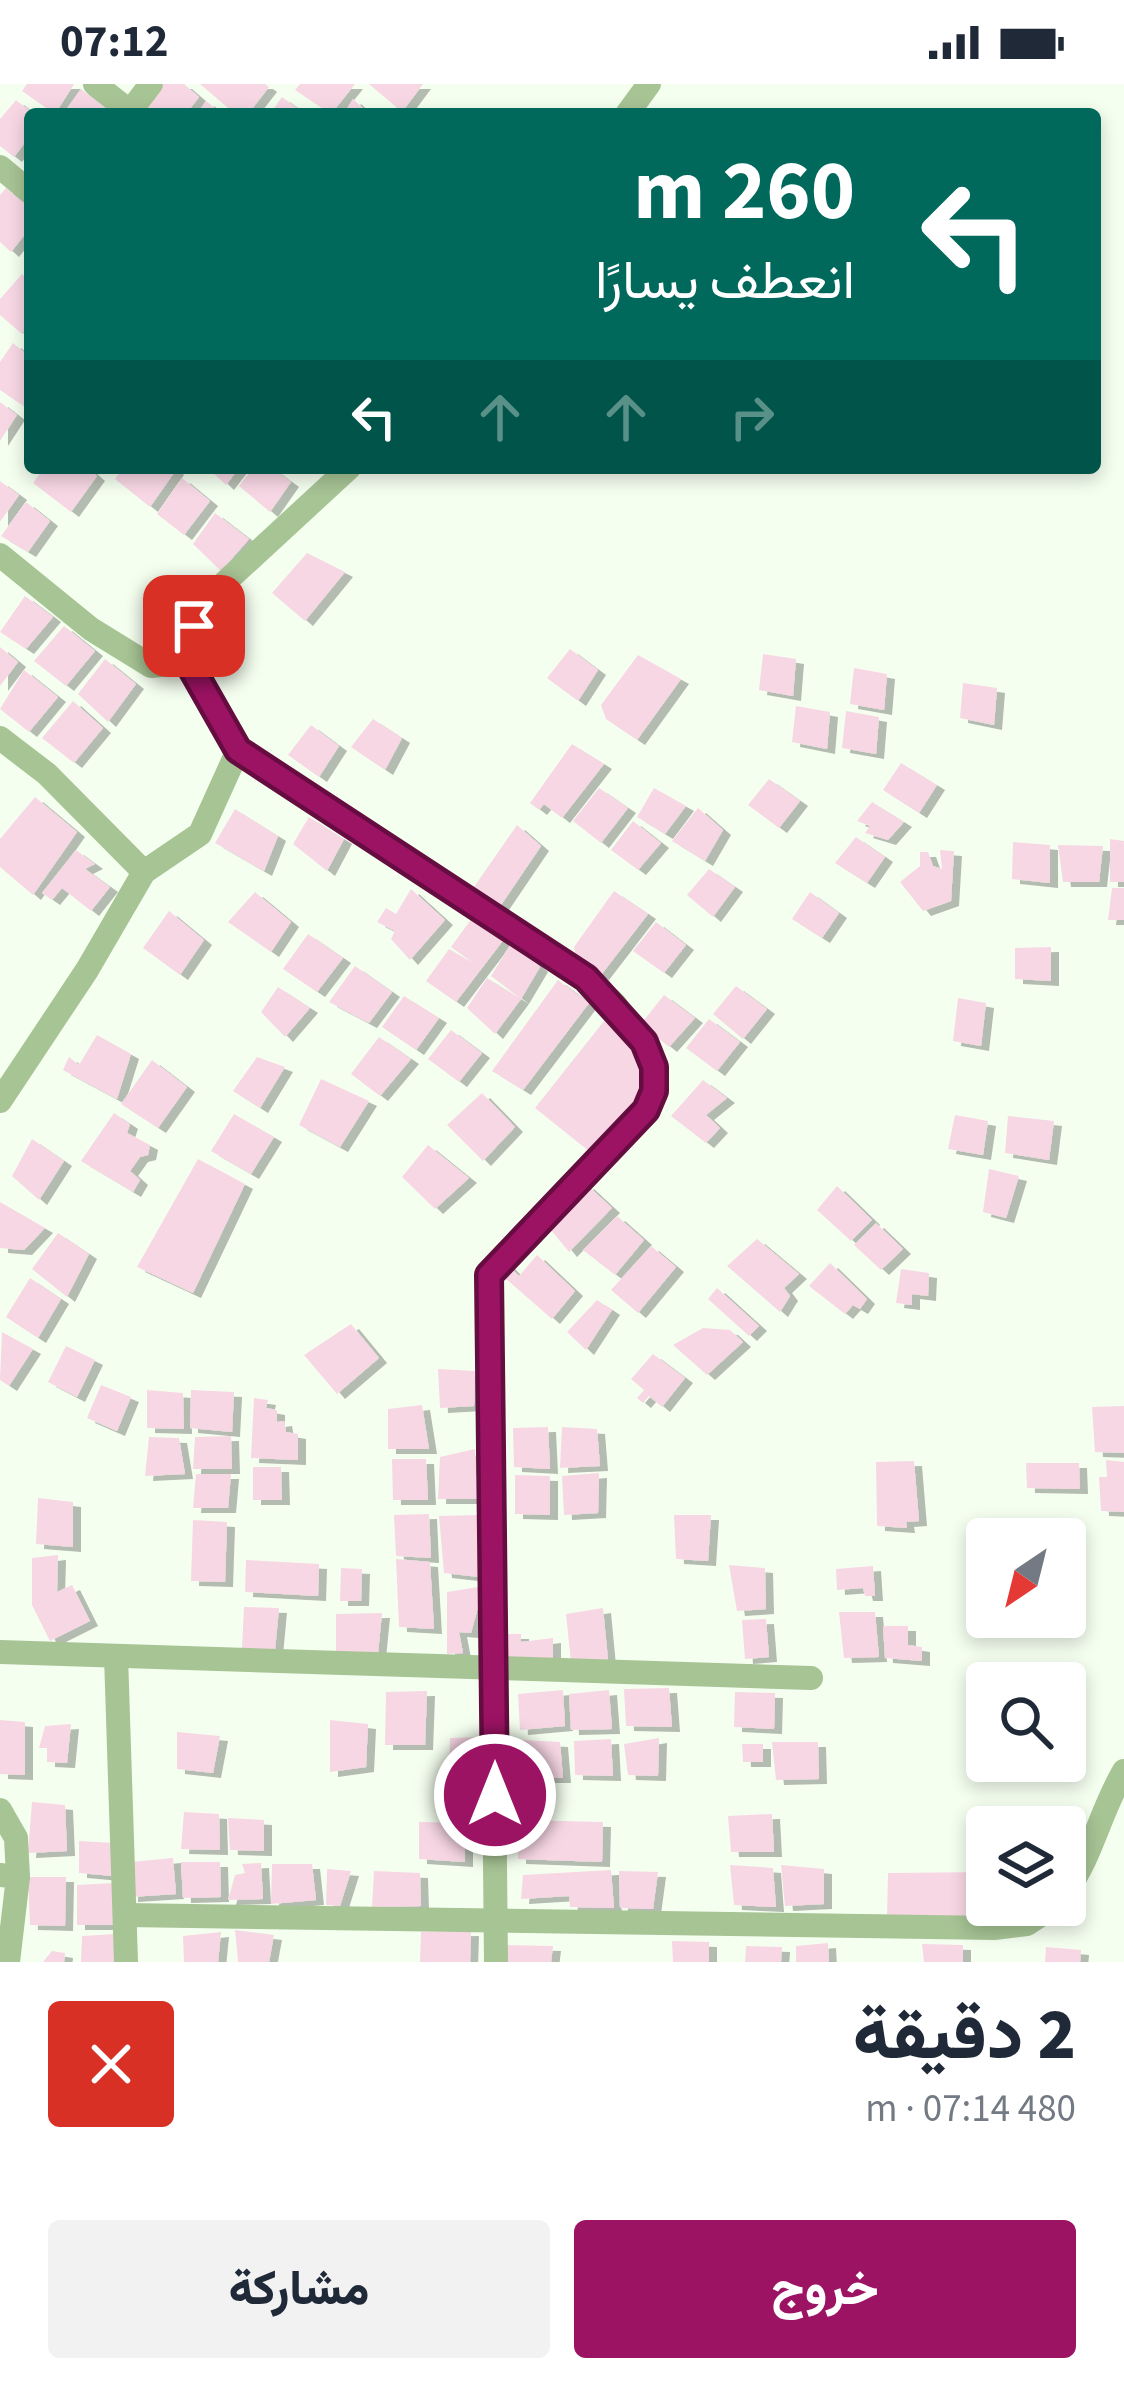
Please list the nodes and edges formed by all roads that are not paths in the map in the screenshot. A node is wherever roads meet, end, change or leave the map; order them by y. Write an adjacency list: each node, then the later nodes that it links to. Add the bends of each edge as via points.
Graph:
1 (95, 84): 3 (street)
2 (152, 84): 4 (street)
3 (124, 108)
4 (134, 108)
5 (0, 167): 6 (street)
6 (24, 187)
7 (342, 474): 9 (street, via 208,598)
8 (0, 555): 9 (street, via 151,666)
9 (188, 662): 11 (street)
10 (0, 738): 12 (street)
11 (238, 750): 12 (street, via 200,834); 16 (street, via 586,978 644,1042 654,1067 646,1110 489,1275)
12 (144, 872): 13 (street)
13 (0, 1101)
14 (0, 1652): 15 (street)
15 (116, 1656): 16 (street); 22 (street)
16 (494, 1670): 17 (street); 23 (street)
17 (811, 1678)
18 (1124, 1771): 20 (street, via 1094,1826)
19 (0, 1810): 21 (street, via 16,1838)
20 (1086, 1864)
21 (9, 1876): 25 (street)
22 (126, 1915): 23 (street); 26 (street)
23 (496, 1921): 24 (street); 27 (street)
24 (1010, 1926)
25 (8, 1962)
26 (126, 1962)
27 (496, 1962)

